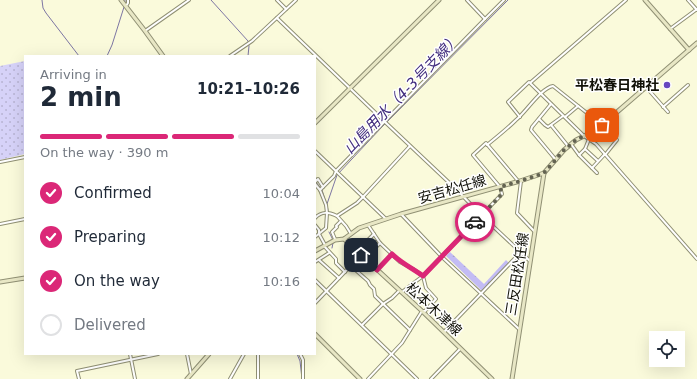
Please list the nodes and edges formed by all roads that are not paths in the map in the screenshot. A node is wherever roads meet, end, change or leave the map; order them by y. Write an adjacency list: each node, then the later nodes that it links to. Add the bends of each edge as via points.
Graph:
1 (121, 0): 12 (main road)
2 (128, 0): 12 (street)
3 (189, 0): 18 (street)
4 (277, 0): 13 (street)
5 (296, 0): 13 (street)
6 (439, 0): 28 (main road)
7 (467, 0): 16 (street)
8 (504, 0): 16 (street)
9 (626, 0): 29 (street, via 530,83)
10 (645, 0): 17 (main road)
11 (688, 0): 14 (street)
12 (126, 6): 18 (main road)
13 (286, 9): 15 (street)
14 (697, 10): 17 (street)
15 (277, 18): 22 (street); 23 (street)
16 (485, 19): 39 (street)
17 (670, 29): 20 (main road)
18 (145, 31): 21 (main road)
19 (697, 43): 20 (main road, 安吉松任線)
20 (689, 50): 27 (main road, 安吉松任線)
21 (162, 55)
22 (231, 55)
23 (314, 55)
24 (316, 57): 28 (street)
25 (530, 82): 36 (street, via 508,102)
26 (688, 85): 32 (street)
27 (646, 87): 32 (street); 40 (main road, 安吉松任線)
28 (350, 89): 38 (main road); 39 (street)
29 (540, 94): 30 (street); 31 (street, via 553,86); 36 (street)
30 (551, 104): 35 (street); 37 (street)
31 (578, 106): 35 (street); 40 (street)
32 (663, 107): 34 (street)
33 (597, 110): 40 (street)
34 (668, 112)
35 (564, 116): 41 (street); 42 (street)
36 (520, 117): 44 (street)
37 (539, 119): 41 (street, via 548,127); 52 (street, via 531,132)
38 (316, 122)
39 (385, 123): 46 (street); 56 (street)
40 (604, 124): 42 (main road, 安吉松任線); 49 (street, via 617,140)
41 (551, 125): 45 (street)
42 (584, 136): 43 (street); 45 (main road, 安吉松任線)
43 (589, 139): 47 (street); 49 (street)
44 (487, 145): 60 (street); 63 (street, via 473,154)
45 (570, 145): 50 (street); 52 (main road, 安吉松任線)
46 (410, 146): 65 (street); 66 (street)
47 (585, 149): 50 (street); 53 (street)
48 (316, 152): 56 (street)
49 (605, 154): 53 (street); 95 (street)
50 (579, 155): 55 (street)
51 (24, 157): 54 (street)
52 (556, 160): 57 (main road, 安吉松任線)
53 (598, 161): 55 (street)
54 (0, 162)
55 (592, 168): 58 (street)
56 (337, 172): 62 (street); 65 (street)
57 (544, 173): 60 (main road, 安吉松任線); 78 (main road, 三反田松任線)
58 (597, 173)
59 (316, 180): 62 (street, via 318,179)
60 (520, 181): 63 (main road, 安吉松任線); 78 (street, via 517,213)
61 (316, 183): 64 (street)
62 (323, 187): 64 (street)
63 (500, 187): 66 (main road, 安吉松任線); 70 (street, via 502,194)
64 (320, 190): 67 (street)
65 (363, 197): 69 (street); 73 (street)
66 (464, 197): 68 (main road, 安吉松任線); 70 (street)
67 (327, 213): 69 (street); 71 (street); 79 (street, via 326,228)
68 (401, 214): 73 (main road, 安吉松任線); 94 (street)
69 (337, 216): 74 (street)
70 (481, 216): 91 (street); 94 (street)
71 (316, 217)
72 (24, 219): 75 (street)
73 (386, 219): 76 (main road, 安吉松任線)
74 (341, 221): 80 (street); 84 (street, via 332,232)
75 (0, 224)
76 (368, 225): 80 (main road, 安吉松任線); 81 (street)
77 (316, 226): 79 (street)
78 (535, 232): 97 (main road, 三反田松任線)
79 (319, 234): 82 (street); 86 (street)
80 (351, 234): 83 (main road, 安吉松任線)
81 (374, 234): 85 (street); 88 (street)
82 (316, 236)
83 (344, 239): 84 (main road); 88 (main road, 松本木津線)
84 (334, 240): 86 (main road)
85 (380, 243): 90 (street); 92 (street)
86 (324, 246): 87 (main road); 89 (street)
87 (316, 250)
88 (357, 251): 93 (main road, 松本木津線)
89 (329, 252): 96 (street); 101 (street)
90 (371, 252)
91 (520, 253): 97 (street); 109 (street)
92 (392, 254): 100 (street); 102 (street)
93 (361, 255): 99 (street); 100 (main road, 松本木津線)
94 (442, 256): 102 (street); 109 (street)
95 (697, 259)
96 (319, 260): 98 (street); 104 (street)
97 (530, 261): 114 (main road, 三反田松任線)
98 (316, 262)
99 (352, 266): 101 (street); 111 (street, via 368,281 374,289 375,296)
100 (377, 270): 108 (main road, 松本木津線)
101 (345, 272): 104 (street)
102 (423, 276): 108 (street); 112 (street, via 426,288 436,299)
103 (24, 278): 106 (main road)
104 (339, 278): 107 (street)
105 (316, 281): 107 (street)
106 (0, 282)
107 (327, 291): 110 (street); 113 (street)
108 (400, 292): 111 (street); 112 (main road, 松本木津線)
109 (481, 294): 114 (street); 116 (street)
110 (316, 302)
111 (383, 304): 113 (street); 115 (street)
112 (422, 312): 115 (street); 116 (main road, 松本木津線)
113 (362, 326): 119 (street)
114 (519, 329): 140 (main road, 三反田松任線)
115 (410, 330): 119 (street)
116 (444, 333): 118 (main road, 松本木津線)
117 (316, 335): 135 (main road)
118 (460, 349): 138 (street); 139 (main road, 松本木津線)
119 (391, 354): 136 (street); 137 (street)
120 (130, 355): 127 (street)
121 (154, 355): 127 (street)
122 (187, 355): 128 (street)
123 (208, 355): 128 (main road)
124 (243, 355): 132 (street)
125 (258, 355): 133 (street)
126 (300, 355): 134 (street)
127 (131, 360): 129 (street, via 77,371); 130 (street)
128 (191, 374): 131 (main road)
129 (79, 379)
130 (135, 379)
131 (187, 379)
132 (230, 379)
133 (258, 379)
134 (303, 379)
135 (360, 379)
136 (368, 379)
137 (417, 379)
138 (431, 379)
139 (491, 379)
140 (512, 379)

